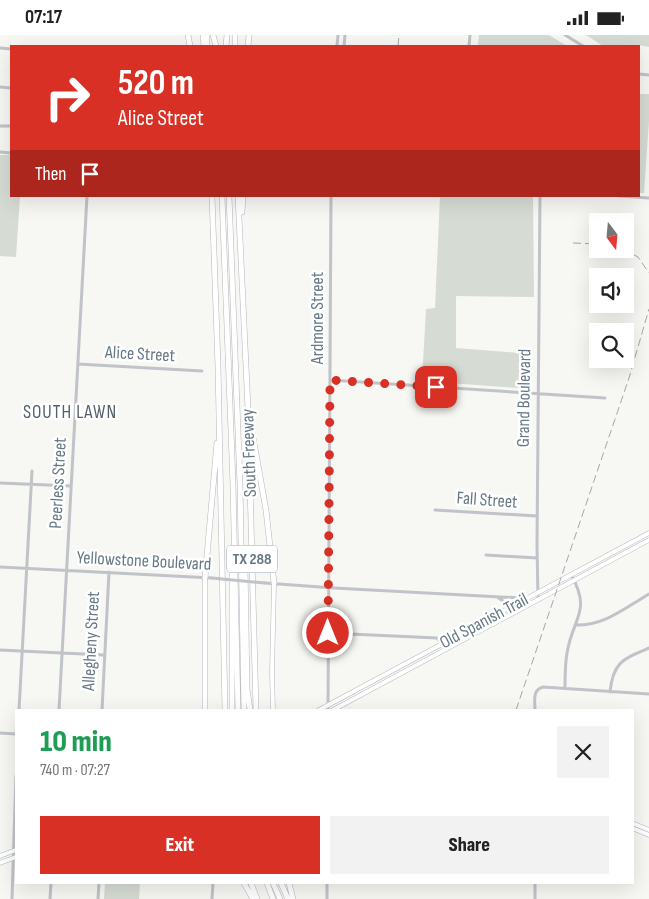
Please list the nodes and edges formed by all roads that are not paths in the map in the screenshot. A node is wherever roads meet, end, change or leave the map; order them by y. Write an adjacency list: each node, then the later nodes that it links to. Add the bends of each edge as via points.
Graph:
1 (565, 35): 2 (street)
2 (581, 45)
3 (86, 197): 14 (street, Peerless Street)
4 (212, 197): 20 (highway, South Freeway / TX 288)
5 (222, 197): 24 (highway)
6 (229, 197): 25 (highway)
7 (238, 197): 13 (highway, South Freeway / TX 288)
8 (243, 197): 13 (highway)
9 (332, 197): 16 (street, Ardmore Street)
10 (540, 197): 17 (street, Grand Boulevard)
11 (634, 197): 12 (street)
12 (649, 198)
13 (241, 255): 19 (highway, South Freeway / TX 288)
14 (78, 364): 15 (street, Alice Street); 26 (street, Peerless Street)
15 (202, 371)
16 (330, 380): 17 (street); 43 (street, Ardmore Street)
17 (538, 394): 18 (street); 28 (street, Grand Boulevard)
18 (605, 398)
19 (248, 409): 42 (highway, via 266,510); 80 (highway, South Freeway / TX 288)
20 (219, 410): 40 (highway); 75 (highway, South Freeway / TX 288)
21 (32, 471): 23 (street)
22 (0, 483): 23 (street)
23 (31, 484): 26 (street); 36 (street)
24 (233, 484): 76 (highway); 77 (highway)
25 (240, 484): 78 (highway); 79 (highway)
26 (71, 486): 37 (street, Peerless Street)
27 (435, 510): 28 (street, Fall Street)
28 (537, 517): 34 (street, Grand Boulevard)
29 (649, 533): 31 (main road, Old Spanish Trail)
30 (649, 540): 33 (main road, Old Spanish Trail)
31 (616, 550): 33 (main road); 39 (main road, Old Spanish Trail)
32 (486, 555): 34 (street)
33 (620, 556): 41 (main road, Old Spanish Trail)
34 (537, 558): 44 (street, Grand Boulevard)
35 (0, 567): 36 (street, Yellowstone Boulevard)
36 (27, 568): 37 (street, Yellowstone Boulevard); 60 (street)
37 (67, 570): 38 (street, Yellowstone Boulevard); 61 (street, Peerless Street)
38 (109, 573): 40 (street, Yellowstone Boulevard); 62 (street, Allegheny Street)
39 (571, 574): 41 (street); 44 (main road, Old Spanish Trail)
40 (205, 578): 42 (street, Yellowstone Boulevard, bridge); 74 (main road)
41 (574, 581): 48 (main road, Old Spanish Trail); 52 (street, via 580,592 581,605)
42 (274, 583): 43 (street, Yellowstone Boulevard); 81 (main road)
43 (329, 588): 46 (street, Yellowstone Boulevard); 54 (street, Ardmore Street)
44 (537, 593): 47 (main road, Old Spanish Trail); 48 (street, Grand Boulevard)
45 (649, 594): 52 (street, via 610,618 588,625)
46 (497, 597): 47 (street, Yellowstone Boulevard); 49 (street)
47 (530, 597): 49 (main road, Old Spanish Trail)
48 (538, 600): 50 (main road, Old Spanish Trail)
49 (508, 608): 50 (street); 51 (main road, Old Spanish Trail)
50 (512, 614): 53 (main road, Old Spanish Trail)
51 (486, 620): 53 (main road); 55 (main road, Old Spanish Trail)
52 (575, 625): 67 (street, via 566,652)
53 (489, 626): 57 (main road, Old Spanish Trail)
54 (328, 633): 56 (street, via 437,639); 70 (street, Ardmore Street)
55 (449, 640): 56 (main road, Old Spanish Trail); 57 (main road)
56 (442, 644): 63 (main road, Old Spanish Trail)
57 (452, 646): 64 (main road, Old Spanish Trail)
58 (649, 648): 68 (street, via 620,662 612,673)
59 (0, 650): 60 (street)
60 (22, 651): 61 (street); 71 (street)
61 (63, 654): 62 (street); 72 (street, Peerless Street)
62 (104, 655): 73 (street, Allegheny Street)
63 (416, 658): 64 (main road); 65 (main road, Old Spanish Trail)
64 (419, 664): 66 (main road, Old Spanish Trail)
65 (371, 683): 66 (main road); 70 (main road, Old Spanish Trail)
66 (374, 688): 82 (main road, Old Spanish Trail)
67 (566, 688): 68 (street); 83 (street, via 543,687 537,690)
68 (610, 692): 69 (street)
69 (649, 694)
70 (328, 707)
71 (19, 709)
72 (59, 709)
73 (102, 709)
74 (205, 709)
75 (225, 709)
76 (232, 709)
77 (238, 709)
78 (244, 709)
79 (250, 709)
80 (256, 709)
81 (273, 709)
82 (335, 709)
83 (535, 709)
84 (0, 733): 85 (street)
85 (15, 734)
86 (634, 824): 88 (main road)
87 (634, 829): 89 (main road)
88 (649, 830)
89 (649, 835)
90 (15, 851): 91 (main road); 92 (street)
91 (0, 856)
92 (15, 858): 93 (main road); 105 (street)
93 (0, 863)
94 (51, 884): 106 (street)
95 (99, 884): 107 (street)
96 (213, 884): 108 (street)
97 (245, 884): 109 (highway)
98 (251, 884): 110 (highway)
99 (267, 884): 111 (highway)
100 (273, 884): 112 (highway)
101 (281, 884): 113 (highway)
102 (289, 884): 114 (highway)
103 (327, 884): 115 (street)
104 (535, 884): 116 (street)
105 (12, 899)
106 (50, 899)
107 (98, 899)
108 (212, 899)
109 (253, 899)
110 (257, 899)
111 (273, 899)
112 (280, 899)
113 (288, 899)
114 (293, 899)
115 (327, 899)
116 (535, 899)

